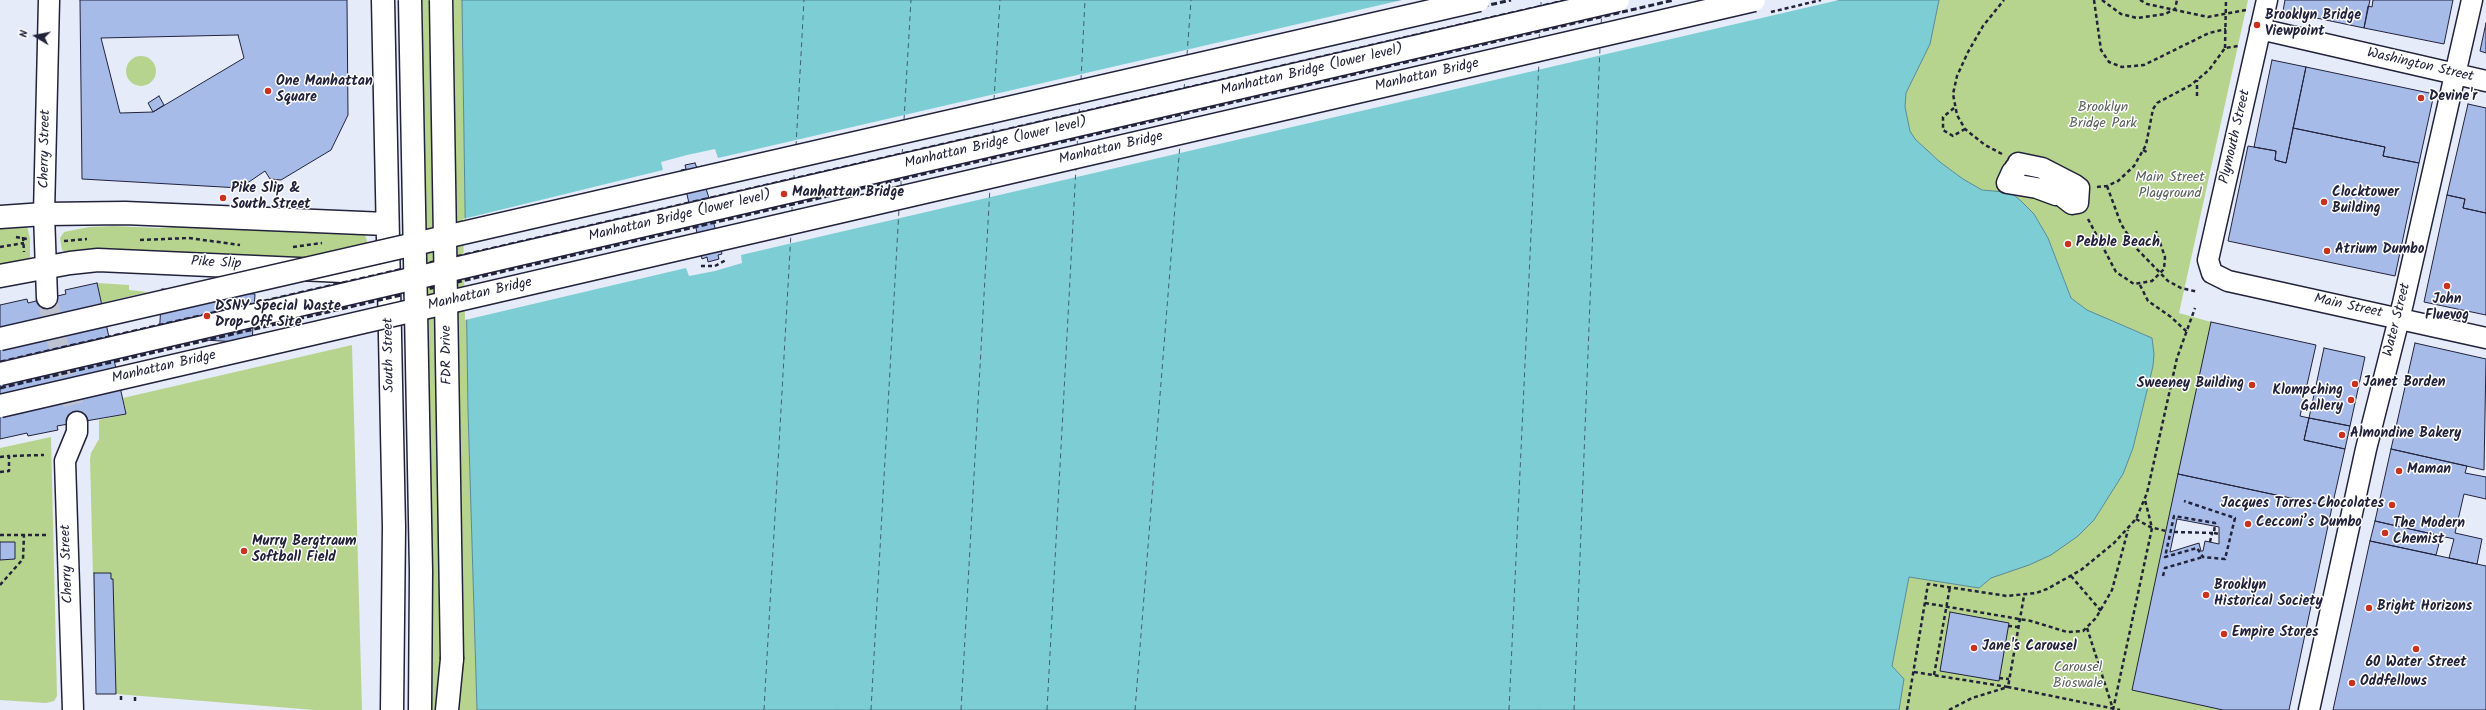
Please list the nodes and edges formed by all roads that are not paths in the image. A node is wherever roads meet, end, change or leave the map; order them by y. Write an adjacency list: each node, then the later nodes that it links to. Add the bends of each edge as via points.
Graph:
1 (49, 0): 13 (street, Cherry Street)
2 (383, 0): 15 (main road, South Street)
3 (410, 0): 30 (main road, bridge, via 421,563)
4 (441, 0): 27 (main road, FDR Drive, bridge)
5 (1479, 0): 23 (main road, bridge)
6 (1618, 0): 24 (main road, Manhattan Bridge (lower level), bridge)
7 (1754, 0): 25 (main road, Manhattan Bridge, bridge)
8 (2267, 0): 10 (street, Plymouth Street)
9 (2472, 0): 11 (street, Water Street)
10 (2260, 30): 11 (street, Washington Street); 18 (street, Plymouth Street, via 2208,260)
11 (2456, 74): 12 (street, Washington Street); 21 (street, Water Street)
12 (2486, 81)
13 (44, 214): 14 (main road); 15 (main road, via 125,213); 16 (street, Cherry Street)
14 (0, 217)
15 (386, 224): 17 (main road, South Street)
16 (45, 267): 17 (main road, Pike Slip, via 83,261 124,260); 19 (main road, Pike Slip); 20 (street, Cherry Street)
17 (388, 273): 29 (main road, South Street, via 394,527)
18 (2212, 273): 21 (street, Main Street, via 2228,281)
19 (0, 276)
20 (48, 298)
21 (2398, 318): 22 (street, Main Street); 33 (street, Water Street)
22 (2486, 338)
23 (0, 339)
24 (0, 374)
25 (0, 406)
26 (77, 422): 28 (street, Cherry Street, via 77,432 65,461)
27 (452, 659): 31 (main road, FDR Drive); 32 (main road)
28 (73, 710)
29 (392, 710)
30 (420, 710)
31 (447, 710)
32 (453, 710)
33 (2308, 710)

